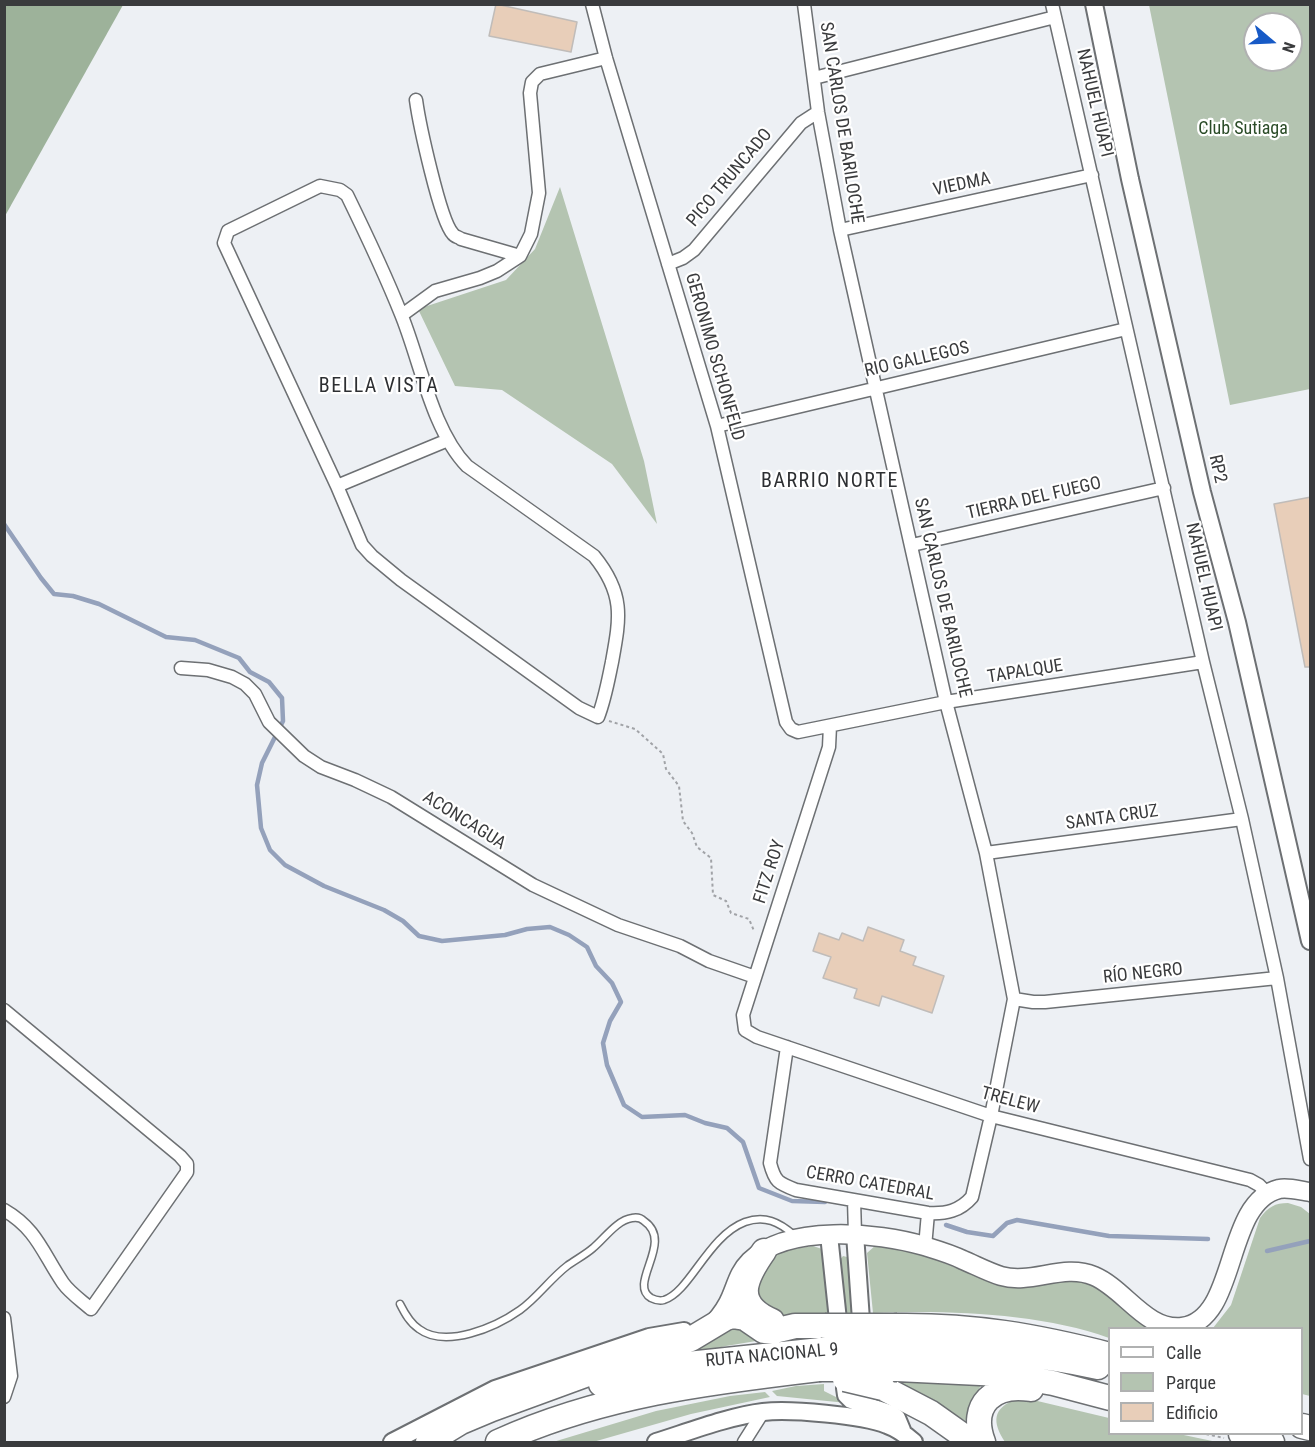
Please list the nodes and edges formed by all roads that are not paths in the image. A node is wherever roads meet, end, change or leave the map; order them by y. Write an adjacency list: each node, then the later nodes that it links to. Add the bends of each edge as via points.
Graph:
1 (607, 4): 4 (street)
2 (804, 4): 7 (street, SAN CARLOS DE BARILOCHE)
3 (1094, 4): 29 (street, RP2 / RP2, via 1132,190)
4 (594, 9): 6 (street, GERONIMO SCHONFELD)
5 (1054, 11): 7 (street); 10 (street, NAHUEL HUAPI)
6 (606, 58): 12 (street, via 540,74 532,82 539,193 531,234); 13 (street, GERONIMO SCHONFELD)
7 (814, 78): 9 (street, SAN CARLOS DE BARILOCHE)
8 (416, 100): 12 (street, via 424,144 453,234)
9 (818, 112): 11 (street, SAN CARLOS DE BARILOCHE); 13 (street, PICO TRUNCADO, via 801,123 694,250)
10 (1092, 175): 11 (street, VIEDMA); 15 (street, NAHUEL HUAPI)
11 (840, 230): 16 (street, SAN CARLOS DE BARILOCHE)
12 (520, 256): 14 (street, via 497,271 435,291)
13 (668, 264): 17 (street, GERONIMO SCHONFELD)
14 (402, 315): 18 (street); 19 (street, via 347,195 340,190 320,186 228,231 224,243)
15 (1126, 329): 16 (street, RIO GALLEGOS); 20 (street, NAHUEL HUAPI)
16 (875, 388): 17 (street, RIO GALLEGOS); 21 (street, SAN CARLOS DE BARILOCHE)
17 (717, 426): 25 (street, GERONIMO SCHONFELD)
18 (448, 440): 19 (street); 19 (street, via 467,466 594,556 608,573 619,620 598,717 579,708 372,556 353,528)
19 (337, 486)
20 (1164, 488): 21 (street, TIERRA DEL FUEGO); 22 (street, NAHUEL HUAPI)
21 (912, 545): 24 (street, SAN CARLOS DE BARILOCHE)
22 (1203, 662): 24 (street, TAPALQUE); 27 (street, NAHUEL HUAPI)
23 (181, 668): 30 (street, ACONCAGUA, via 208,669 245,684 255,694 269,722 304,756 391,797 533,885 618,925)
24 (946, 702): 26 (street, TAPALQUE); 28 (street, SAN CARLOS DE BARILOCHE)
25 (786, 722): 26 (street, TAPALQUE, via 798,732)
26 (830, 726): 30 (street, FITZ ROY, via 829,747)
27 (1242, 819): 28 (street, SANTA CRUZ); 31 (street, NAHUEL HUAPI)
28 (986, 853): 32 (street, SAN CARLOS DE BARILOCHE)
29 (1311, 940)
30 (755, 977): 34 (street, FITZ ROY, via 743,1015)
31 (1277, 978): 32 (street, RÍO NEGRO, via 1045,1002); 37 (street, NAHUEL HUAPI)
32 (1014, 999): 36 (street, SAN CARLOS DE BARILOCHE)
33 (4, 1010): 42 (street, via 187,1164 187,1172 91,1309 64,1285 26,1225)
34 (745, 1030): 35 (street, TRELEW)
35 (787, 1047): 36 (street, TRELEW); 41 (street, CERRO CATEDRAL, via 770,1163 774,1178 796,1190)
36 (991, 1116): 39 (street, TRELEW, via 1250,1180); 40 (street, SAN CARLOS DE BARILOCHE)
37 (1311, 1159)
38 (1311, 1192): 39 (main road, via 1279,1189)
39 (1268, 1194): 47 (main road, via 1248,1219 1211,1311 1200,1321 1183,1327 1158,1323 1115,1288 1090,1275 1061,1271 1030,1278 999,1276)
40 (972, 1197): 43 (street, CERRO CATEDRAL, via 965,1205 945,1214)
41 (854, 1200): 43 (street, CERRO CATEDRAL); 44 (street)
42 (4, 1210)
43 (928, 1213): 47 (street)
44 (855, 1234): 45 (main road); 47 (main road); 51 (street)
45 (829, 1235): 46 (main road); 52 (street)
46 (799, 1239): 48 (main road); 49 (lane, via 776,1221 763,1218 743,1223 719,1238 670,1297 654,1300 643,1285 656,1240 650,1224 632,1218 566,1267 520,1310 487,1327 444,1338 430,1335 411,1323)
47 (925, 1246)
48 (764, 1251): 53 (highway, via 748,1276 750,1303 764,1317); 54 (main road, via 742,1269 727,1306)
49 (400, 1304)
50 (4, 1317): 59 (street, via 11,1376)
51 (861, 1320)
52 (832, 1323): 53 (highway); 58 (highway, bridge)
53 (795, 1326): 54 (highway, via 764,1331 746,1318 732,1316)
54 (709, 1329): 65 (street, via 649,1337 521,1379); 66 (highway, via 692,1339 492,1409 461,1422)
55 (1108, 1355): 58 (highway, via 1037,1337 959,1327)
56 (1108, 1370): 58 (highway, RUTA NACIONAL 9, via 1022,1355 933,1348)
57 (829, 1371): 58 (highway, RUTA NACIONAL 9, bridge); 58 (street, via 851,1400); 67 (highway, RUTA NACIONAL 9, via 688,1364 626,1377 544,1402); 68 (highway, RUTA NACIONAL 9, via 664,1390 586,1409)
58 (886, 1372): 60 (highway, RUTA NACIONAL 9, via 1001,1374); 64 (street, via 885,1410 897,1418); 71 (highway, via 896,1393)
59 (4, 1397)
60 (1108, 1397)
61 (1108, 1408): 72 (highway, via 1018,1387 1005,1389 994,1393 981,1408)
62 (763, 1412): 64 (street, via 804,1412 877,1421); 69 (street); 70 (street)
63 (1244, 1435): 73 (highway)
64 (906, 1439)
65 (392, 1443)
66 (428, 1443)
67 (447, 1443)
68 (498, 1443)
69 (656, 1443)
70 (744, 1443)
71 (972, 1443)
72 (983, 1443)
73 (1272, 1443)

